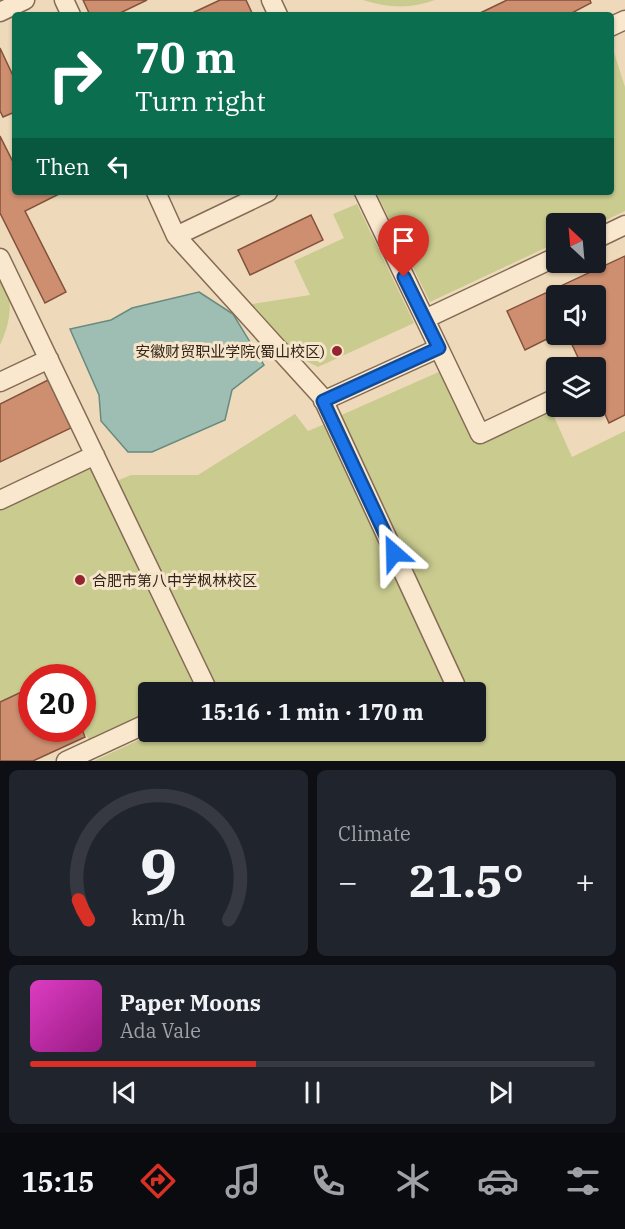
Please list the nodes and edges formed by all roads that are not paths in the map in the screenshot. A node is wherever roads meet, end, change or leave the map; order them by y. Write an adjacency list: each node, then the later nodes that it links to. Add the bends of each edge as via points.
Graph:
1 (26, 0): 2 (lane)
2 (0, 12)
3 (157, 195): 8 (lane)
4 (262, 195): 8 (lane)
5 (365, 195): 11 (lane)
6 (625, 225): 7 (lane)
7 (606, 234)
8 (176, 236): 15 (lane)
9 (0, 258): 13 (lane)
10 (546, 262): 11 (lane)
11 (425, 319): 12 (lane)
12 (439, 348): 15 (lane); 16 (lane, via 480,434)
13 (49, 359): 14 (lane); 17 (lane)
14 (0, 382)
15 (323, 401): 20 (lane)
16 (546, 403)
17 (95, 455): 18 (lane); 19 (lane)
18 (0, 500)
19 (204, 682)
20 (454, 682)
21 (138, 728): 22 (lane)
22 (66, 761)

